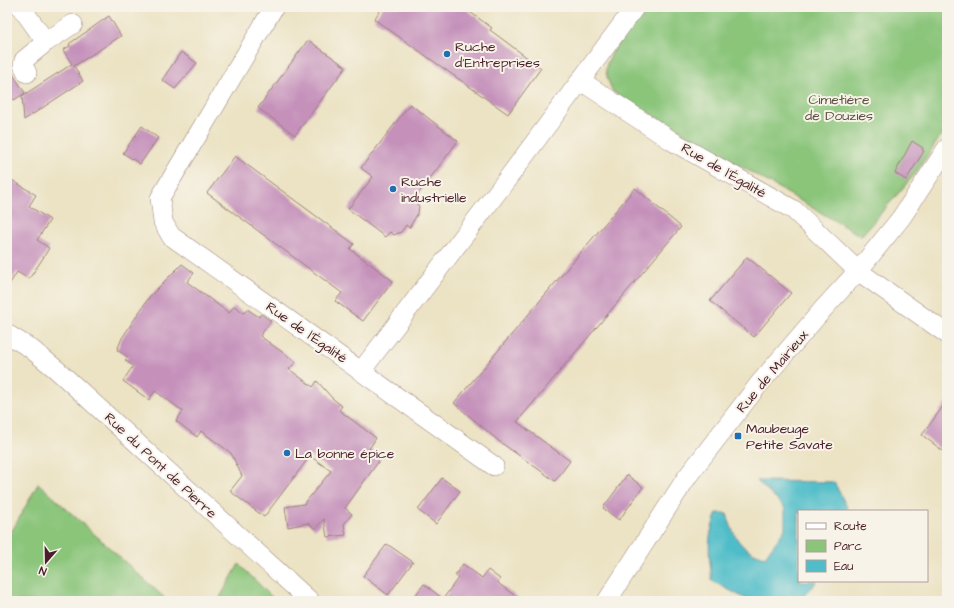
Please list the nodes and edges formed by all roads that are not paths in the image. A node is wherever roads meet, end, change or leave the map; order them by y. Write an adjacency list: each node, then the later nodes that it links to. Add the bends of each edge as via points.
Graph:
1 (21, 7): 5 (street)
2 (274, 7): 12 (street, Rue de l'Égalité, via 160,198 162,222 171,236)
3 (635, 7): 7 (street, Rue de l'Égalité)
4 (73, 24): 5 (street)
5 (46, 42): 6 (street, via 24,60)
6 (27, 73)
7 (581, 81): 9 (street, Rue de l'Égalité, via 672,141 794,210); 12 (street, Rue de l'Égalité)
8 (947, 148): 9 (street, Rue de Mairieux, via 901,218)
9 (858, 271): 11 (street, Rue de l'Égalité); 15 (street, Rue de Mairieux, via 759,384 687,477)
10 (7, 334): 14 (street, Rue du Pont de Pierre, via 30,348 57,370)
11 (947, 334)
12 (362, 370): 13 (street)
13 (494, 466)
14 (310, 601)
15 (607, 601)

